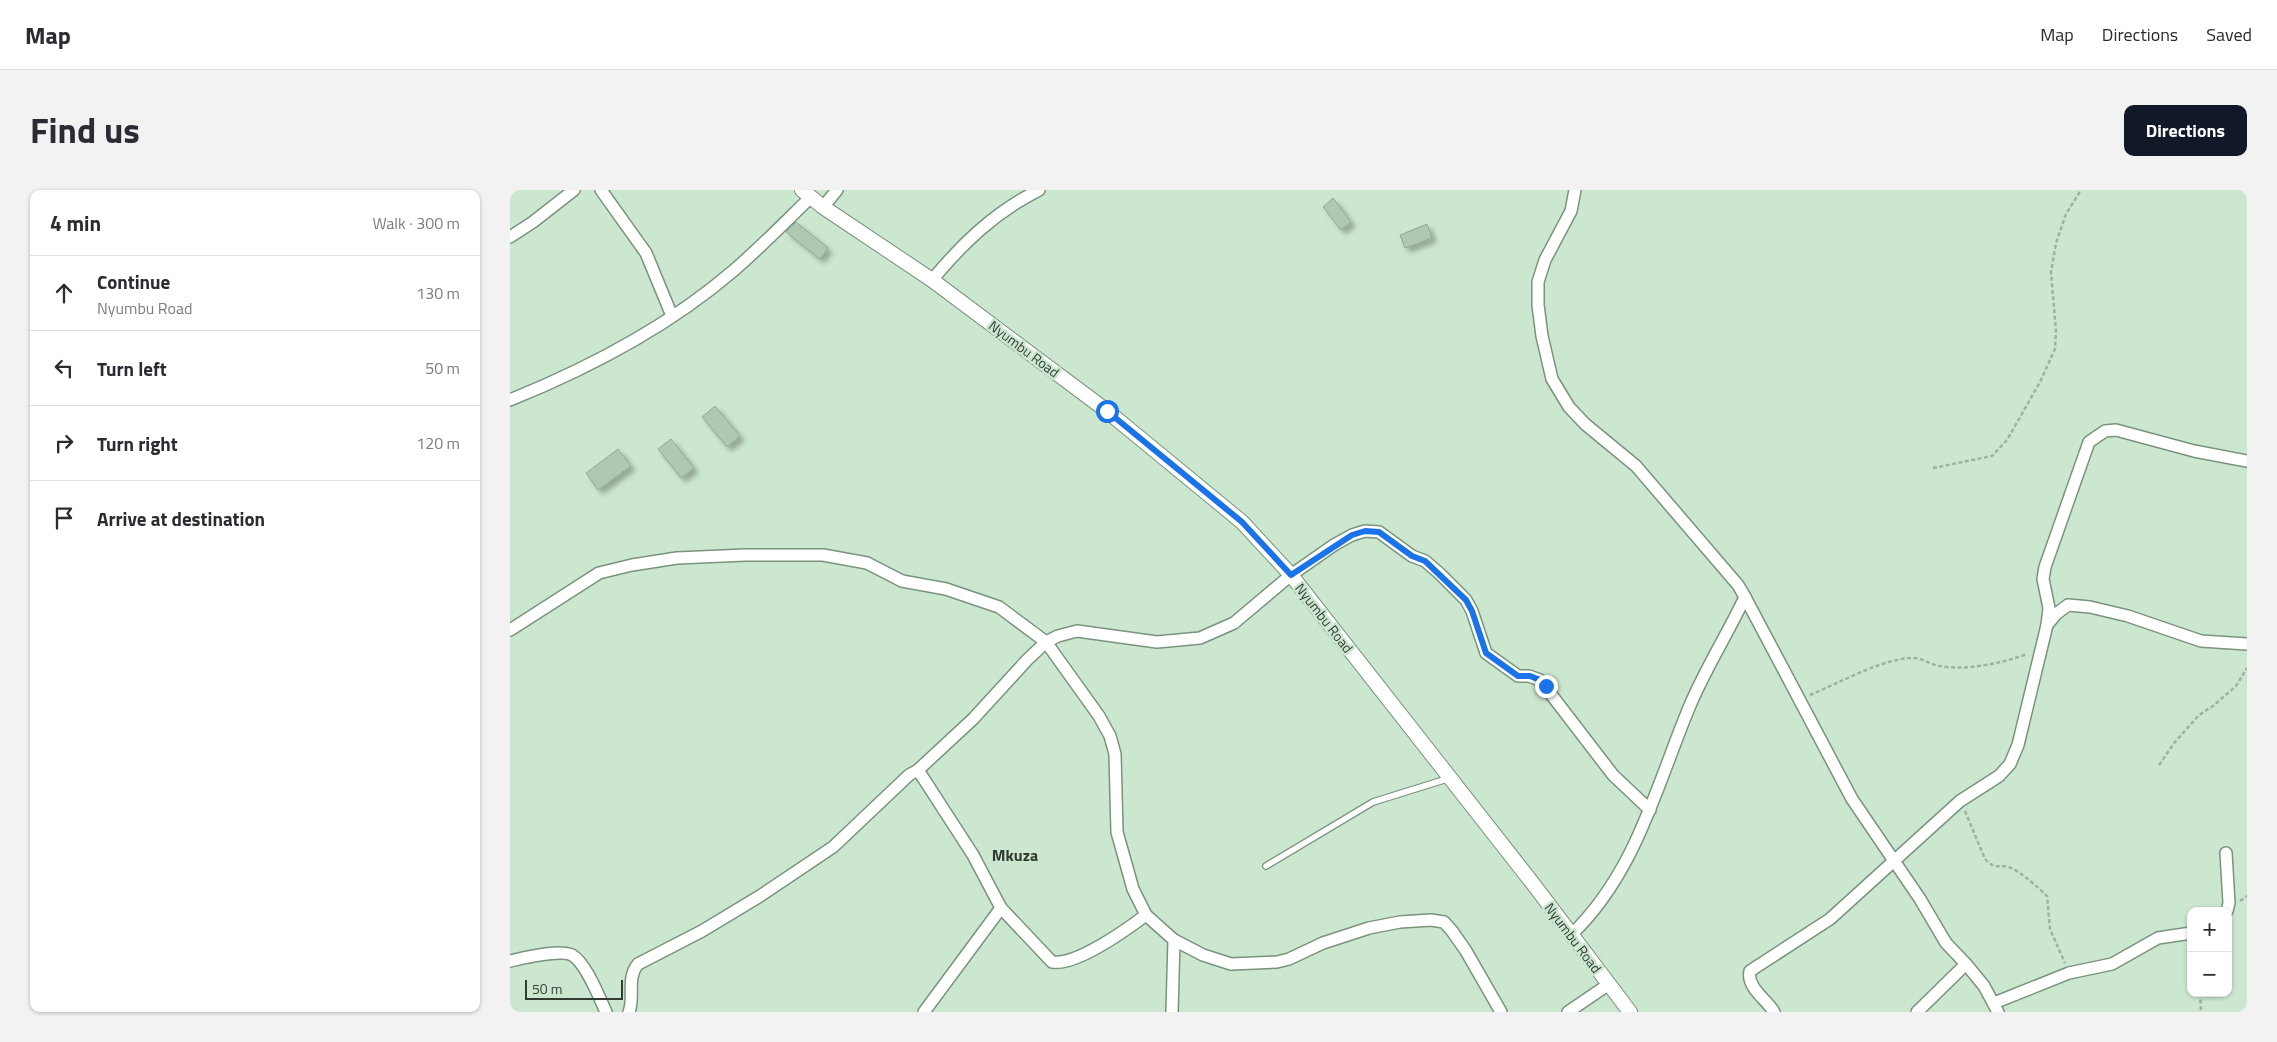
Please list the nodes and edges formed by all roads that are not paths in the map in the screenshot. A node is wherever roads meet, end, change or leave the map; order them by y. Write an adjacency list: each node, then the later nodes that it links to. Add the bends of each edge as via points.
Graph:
1 (574, 190): 8 (street)
2 (601, 190): 10 (street, via 646,253)
3 (837, 190): 7 (street)
4 (1039, 190): 9 (street, via 985,224)
5 (1575, 190): 14 (street, via 1571,211 1538,282 1542,336 1552,379 1564,401 1585,424 1636,466)
6 (806, 194): 7 (street, Nyumbu Road); 10 (street, via 733,271)
7 (823, 207): 9 (street, Nyumbu Road)
8 (510, 237)
9 (932, 280): 13 (street, Nyumbu Road, via 1107,411 1199,486 1242,522)
10 (672, 316): 11 (street, via 559,380)
11 (510, 400)
12 (2247, 461): 15 (street, via 2116,430 2105,431 2089,442 2045,567 2043,579 2049,608)
13 (1291, 575): 17 (street, via 1234,623 1200,638 1157,642 1077,631); 20 (street, Nyumbu Road); 21 (street, via 1346,538 1365,531 1379,532 1412,556 1425,561 1466,600 1486,653 1518,676 1540,680 1614,775)
14 (1745, 597): 21 (street, via 1702,679); 23 (street, via 1852,798)
15 (2047, 625): 18 (street, via 2068,605 2090,607 2128,616 2201,641); 23 (street, via 2018,745 2010,764 1999,776 1960,801 1916,838)
16 (510, 630): 17 (street, via 599,573 632,565 677,558 823,555 867,563 902,581 946,589 999,607)
17 (1046, 642): 19 (street, via 973,719); 27 (street, via 1100,716 1110,736 1116,762 1119,845)
18 (2247, 644)
19 (918, 770): 26 (street, via 973,854); 36 (street, via 833,847 702,931 638,964 632,973)
20 (1450, 778): 24 (lane, via 1373,802); 29 (street, Nyumbu Road)
21 (1650, 810): 29 (street, via 1617,879 1588,919)
22 (2226, 853): 25 (street)
23 (1895, 861): 32 (street, via 1946,943); 42 (street, via 1830,920 1750,971 1751,985)
24 (1266, 866)
25 (2228, 907)
26 (1001, 908): 27 (street, via 1052,962 1060,963 1110,939); 37 (street)
27 (1146, 915): 30 (street)
28 (2187, 934): 34 (street, via 2158,938 2112,964 2070,973)
29 (1571, 935): 33 (street, Nyumbu Road)
30 (1174, 940): 38 (street); 39 (street, via 1203,955 1231,964 1277,962 1369,928 1400,922 1444,922 1466,951)
31 (510, 961): 35 (street, via 560,953 572,955 584,969)
32 (1966, 964): 34 (street); 43 (street)
33 (1609, 984): 40 (street); 41 (street, Nyumbu Road)
34 (1996, 1008)
35 (606, 1012)
36 (628, 1012)
37 (924, 1012)
38 (1172, 1012)
39 (1501, 1012)
40 (1568, 1012)
41 (1630, 1012)
42 (1774, 1012)
43 (1917, 1012)

